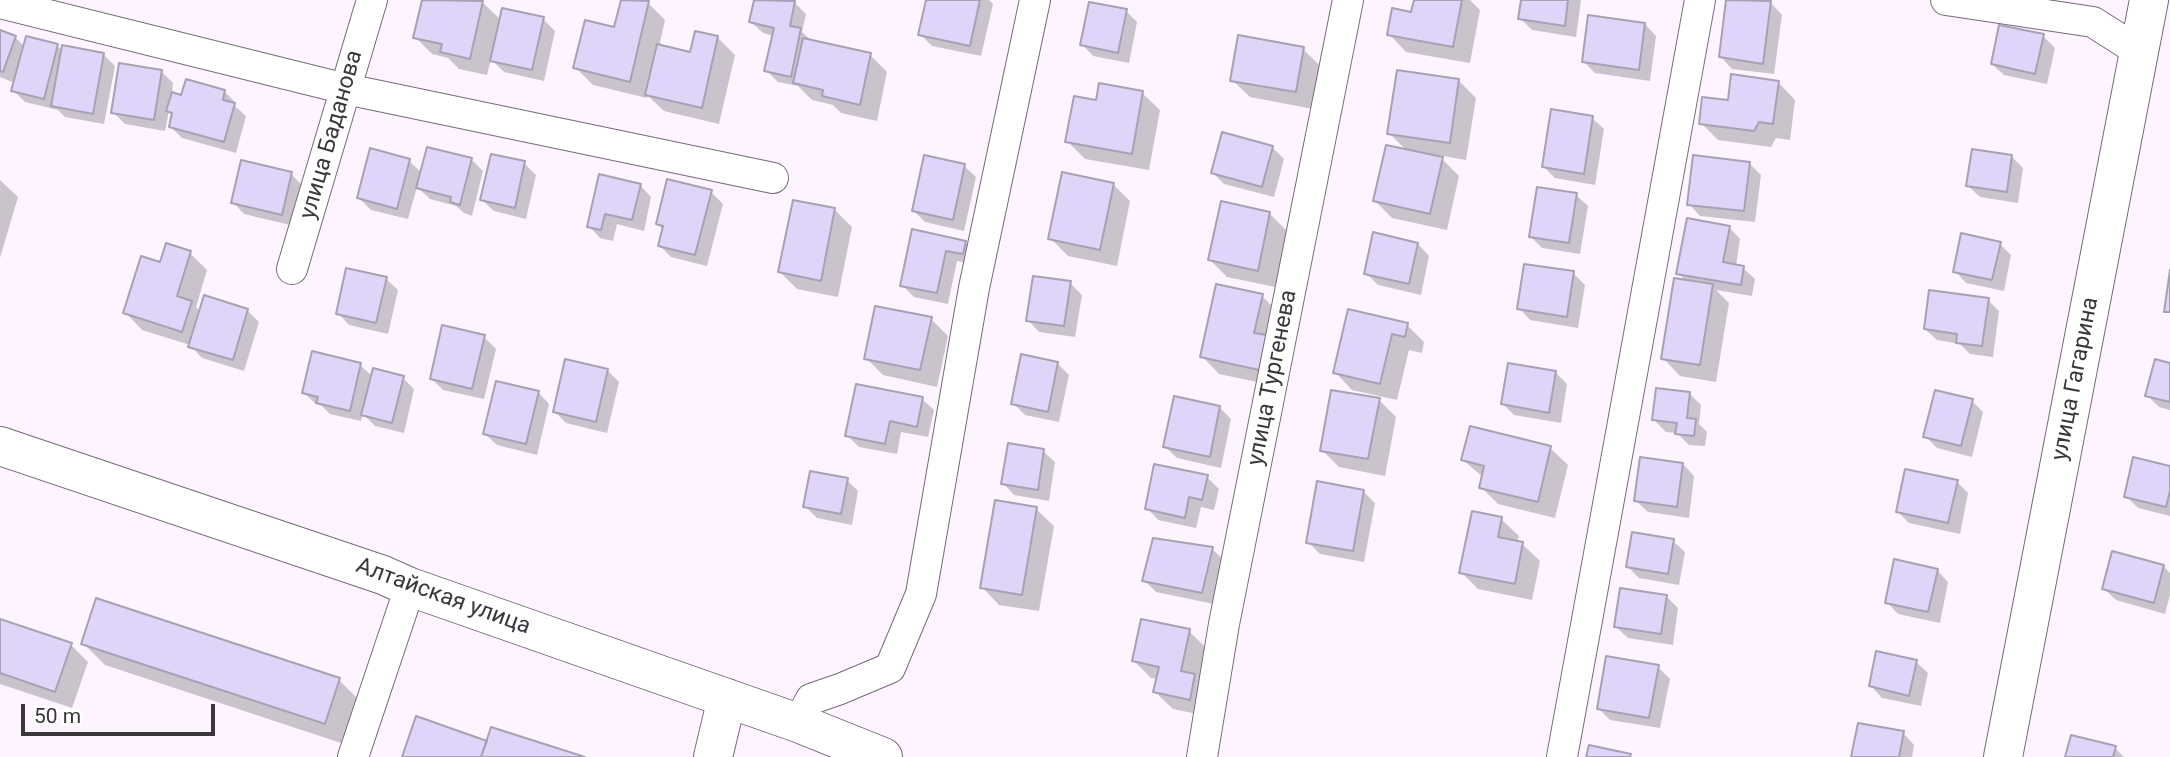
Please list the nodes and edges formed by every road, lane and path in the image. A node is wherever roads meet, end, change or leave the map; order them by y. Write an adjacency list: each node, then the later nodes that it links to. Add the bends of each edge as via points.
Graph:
1 (372, 0): 9 (street, улица Баданова)
2 (1035, 0): 15 (street, via 974,288 921,594 890,668 811,699)
3 (1348, 0): 19 (street, улица Тургенева)
4 (1700, 0): 20 (street)
5 (1946, 0): 8 (street, via 2094,22)
6 (0, 3): 9 (street)
7 (2155, 6): 8 (main road, улица Гагарина)
8 (2140, 52): 21 (main road, улица Гагарина)
9 (346, 89): 10 (street); 11 (street, улица Баданова)
10 (773, 178)
11 (292, 270)
12 (0, 446): 13 (main road, Алтайская улица)
13 (410, 587): 14 (main road, Алтайская улица); 16 (street)
14 (726, 698): 15 (main road, Алтайская улица); 17 (main road)
15 (799, 723): 18 (main road, Алтайская улица)
16 (353, 757)
17 (713, 757)
18 (883, 757)
19 (1202, 757)
20 (1562, 757)
21 (2003, 757)

